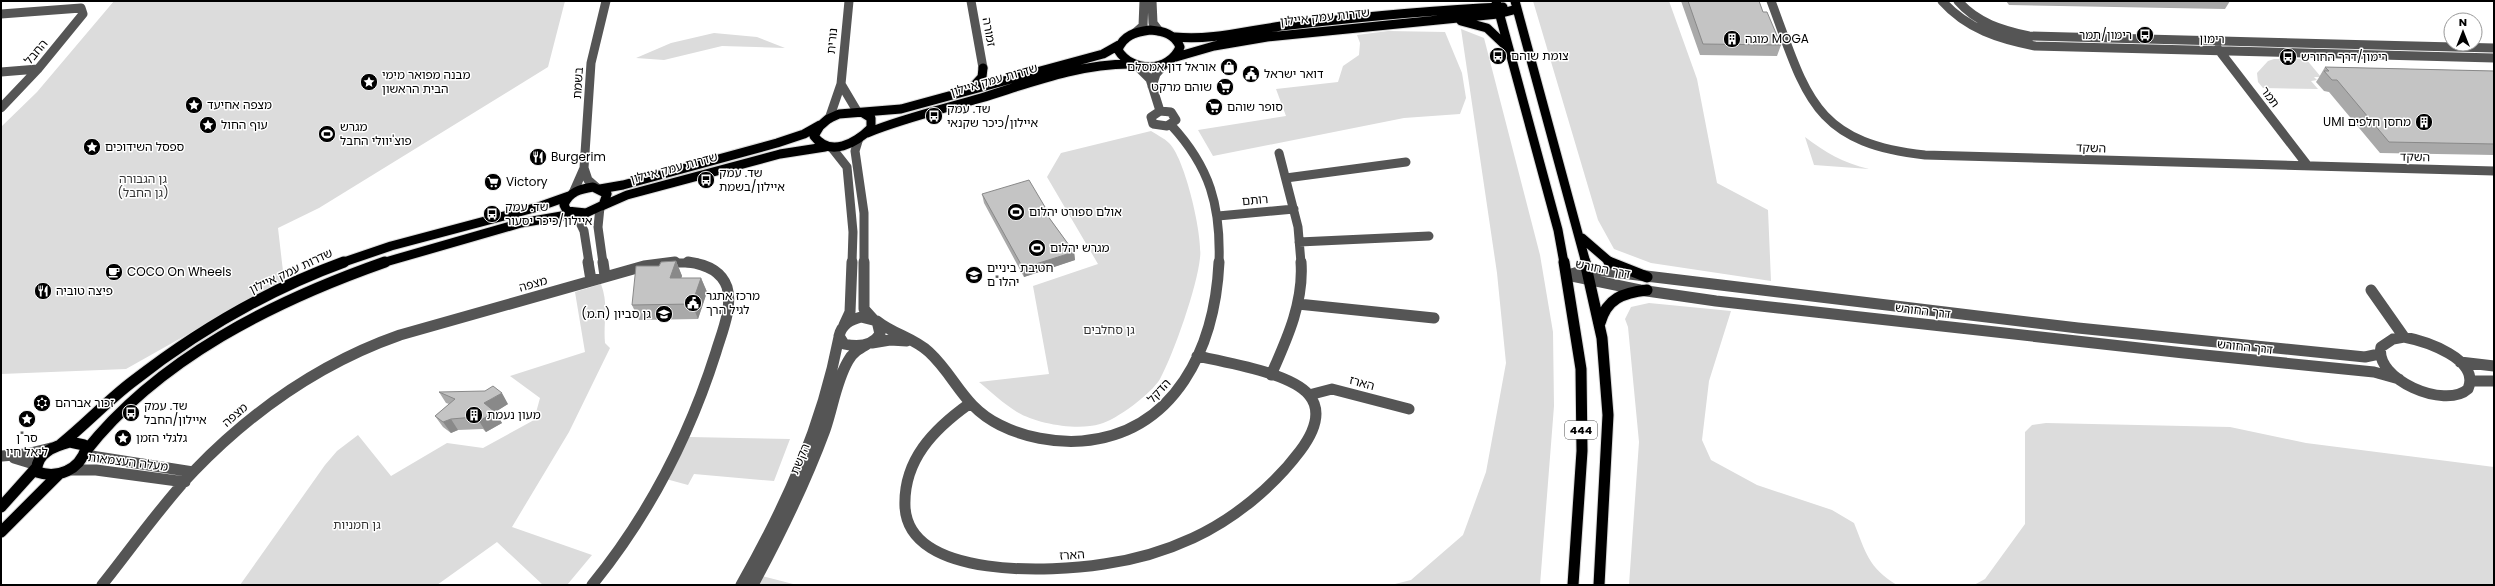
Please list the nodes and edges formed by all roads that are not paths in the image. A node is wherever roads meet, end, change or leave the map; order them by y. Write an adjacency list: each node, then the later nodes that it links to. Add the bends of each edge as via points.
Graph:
1 (606, 1): 45 (street, בשמת, via 591,63)
2 (849, 1): 31 (street, נורית)
3 (971, 1): 27 (street, זמורה)
4 (1144, 1): 16 (street, via 1143,26)
5 (1152, 1): 15 (street, via 1153,24)
6 (1484, 1): 12 (main road)
7 (1771, 1): 44 (street, השקד, via 1804,82 1818,109 1843,132 1882,148 1925,155)
8 (1942, 1): 22 (street, רימון, via 1978,30 2034,46)
9 (1958, 1): 18 (street, רימון, via 1981,20 2029,36)
10 (1516, 5): 11 (main road, שדרות עמק איילון); 55 (main road, 444)
11 (1497, 7): 12 (main road, שדרות עמק איילון); 14 (main road, שדרות עמק איילון); 20 (main road, 444)
12 (1468, 8): 17 (main road, שדרות עמק איילון, via 1289,26 1197,39)
13 (1, 14): 28 (street, החבל, via 40,9 81,8 83,14)
14 (1437, 19): 20 (main road, via 1479,24 1494,32); 23 (main road, שדרות עמק איילון, via 1252,40 1214,46)
15 (1159, 31): 16 (main road); 17 (main road)
16 (1135, 33): 19 (main road, via 1127,36)
17 (1175, 37): 23 (main road, via 1180,47)
18 (2212, 41): 21 (street, רימון); 22 (street, תמר)
19 (1119, 45): 26 (main road, via 1120,55); 30 (main road, שדרות עמק איילון, via 1103,54)
20 (1507, 47): 58 (main road, 444, via 1558,230)
21 (2494, 48)
22 (2220, 52): 24 (street, רימון); 44 (street, תמר)
23 (1176, 57): 25 (main road)
24 (2494, 58)
25 (1165, 64): 26 (main road); 32 (street, via 1156,74)
26 (1134, 65): 32 (street, via 1143,70); 40 (main road, שדרות עמק איילון, via 1110,64 1055,77 904,119)
27 (983, 68): 30 (main road, via 993,76); 33 (main road, via 980,82)
28 (38, 69): 29 (street); 34 (street, החבל)
29 (1, 72)
30 (1007, 79): 33 (main road, שדרות עמק איילון)
31 (841, 84): 36 (street, via 846,95); 37 (street, נורית)
32 (1152, 86): 35 (street)
33 (968, 90): 36 (main road, שדרות עמק איילון, via 901,109)
34 (1, 108)
35 (1160, 111): 39 (street, via 1174,114 1176,120); 39 (street, via 1152,114 1151,122 1162,127)
36 (860, 112): 37 (main road, שדרות עמק איילון, via 843,112); 40 (main road, via 869,115 872,122)
37 (829, 119): 38 (main road, שדרות עמק איילון)
38 (820, 125): 41 (main road, via 814,136 817,141); 48 (main road, שדרות עמק איילון, via 804,134 777,143 623,185)
39 (1171, 125): 53 (street, הדקל, via 1200,162 1212,191)
40 (863, 135): 41 (main road, שדרות עמק איילון, via 845,146); 67 (street, via 855,151 864,213 864,309)
41 (829, 147): 50 (main road, שדרות עמק איילון, via 794,150 638,192); 68 (street, via 847,167 853,215 850,312)
42 (1279, 153): 47 (street)
43 (1406, 162): 47 (street)
44 (2308, 166): 46 (street, השקד)
45 (584, 168): 48 (street, via 588,180); 49 (street, בשמת)
46 (2494, 171)
47 (1286, 178): 51 (street)
48 (598, 188): 49 (main road, שדרות עמק איילון, via 586,188); 50 (main road, via 607,194)
49 (571, 194): 52 (main road, via 564,205 568,212); 85 (main road, שדרות עמק איילון, via 545,205 382,248 334,265 279,290 178,348 122,390)
50 (601, 207): 52 (main road, שדרות עמק איילון, via 589,213); 59 (street, via 598,227)
51 (1294, 209): 53 (street, רותם); 56 (street)
52 (574, 214): 61 (street, via 584,231); 86 (main road, שדרות עמק איילון, via 540,218 411,253 339,277 294,297 238,326 174,368 129,404 102,430)
53 (1218, 216): 75 (street, הדקל, via 1220,238 1217,284 1209,323)
54 (1429, 236): 56 (street)
55 (1580, 237): 57 (main road, 444); 60 (main road, via 1610,265)
56 (1299, 242): 65 (street, via 1301,268)
57 (1588, 269): 58 (street, דרך החורש); 60 (street, דרך החורש); 62 (main road, 444)
58 (1567, 275): 62 (street, דרך החורש); 98 (main road, 444, via 1581,369 1582,451)
59 (605, 276): 61 (street, מצפה); 95 (street, מצפה, via 662,263 699,263 714,268 723,279 728,292 721,335 699,402 661,483 633,530)
60 (1647, 277): 74 (street, דרך החורש, via 2185,340 2365,357)
61 (591, 280): 90 (street, מצפה, via 400,335 341,360 264,407)
62 (1591, 281): 63 (street, דרך החורש); 69 (main road, 444)
63 (1647, 290): 69 (main road, via 1626,292 1614,298 1604,309); 79 (street, דרך החורש, via 2083,343 2374,372)
64 (2371, 290): 71 (street)
65 (1298, 304): 66 (street); 78 (street)
66 (1434, 318)
67 (875, 320): 68 (street, via 861,317); 72 (street, הדקל, via 884,328); 73 (street, via 880,325 880,334)
68 (844, 325): 70 (street)
69 (1600, 327): 99 (main road, 444, via 1608,415)
70 (839, 337): 73 (street, via 850,347); 96 (street, הקשת, via 825,402 810,441 788,495)
71 (2404, 338): 74 (street, via 2385,341 2380,347); 76 (street, via 2434,345)
72 (917, 343): 73 (street, via 890,340); 83 (street, הדקל, via 930,354)
73 (869, 344): 97 (street, הקשת, via 856,351 844,366 835,402 810,471)
74 (2379, 354): 79 (street, via 2389,371)
75 (1197, 356): 78 (street); 83 (street, הדקל, via 1180,389 1155,415 1124,433 1105,438 1068,441 1031,436 997,424)
76 (2460, 362): 77 (street); 80 (street)
77 (2494, 366)
78 (1271, 375): 82 (street, via 1297,385)
79 (2399, 379): 80 (street, via 2426,393 2441,396 2464,394 2470,388)
80 (2471, 381): 81 (street)
81 (2494, 381)
82 (1309, 395): 83 (street, הארז, via 1317,421 1312,437 1272,482 1243,507 1193,538 1161,550 1100,565 1053,569 976,564 948,557 927,547 915,536 907,523 905,503 908,480 915,459 926,439 938,426); 84 (street, הארז, via 1332,389)
83 (970, 404)
84 (1409, 409)
85 (57, 446): 86 (main road, via 77,442 84,445); 87 (street, via 26,454); 88 (main road, שדרות עמק איילון, via 42,456)
86 (85, 453): 89 (main road, שדרות עמק איילון); 90 (street, מעלה העצמאות, via 106,460)
87 (2, 456): 88 (street)
88 (36, 466): 89 (main road, via 37,472 44,475); 92 (main road)
89 (64, 472): 91 (street, מעלה העצמאות, via 96,470); 93 (main road)
90 (193, 472): 91 (street, מצפה)
91 (185, 482): 94 (street, מצפה)
92 (1, 507)
93 (1, 532)
94 (102, 585)
95 (592, 585)
96 (740, 585)
97 (753, 585)
98 (1573, 585)
99 (1599, 585)

